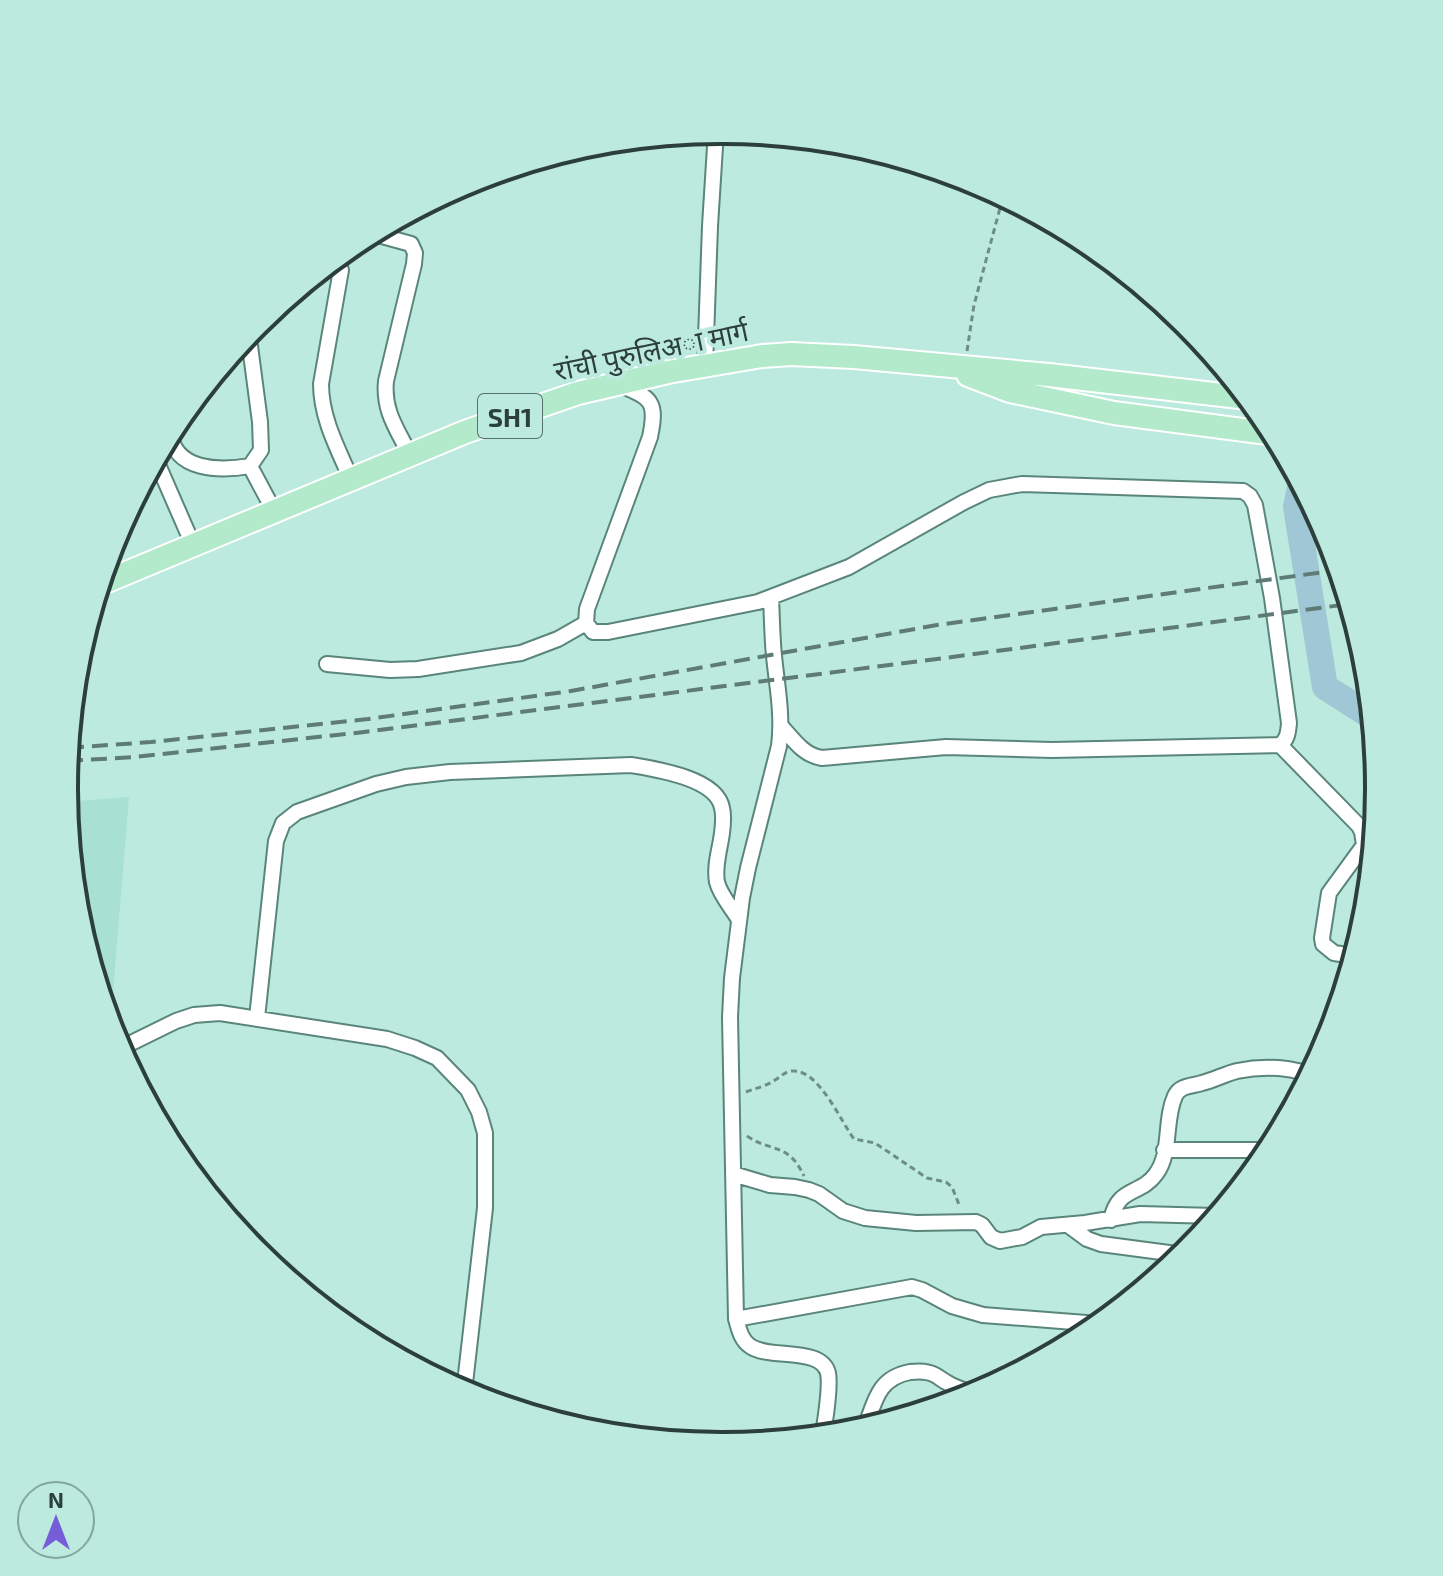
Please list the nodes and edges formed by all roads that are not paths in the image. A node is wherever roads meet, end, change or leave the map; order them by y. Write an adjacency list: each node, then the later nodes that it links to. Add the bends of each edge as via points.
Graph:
1 (715, 144): 5 (street)
2 (389, 238): 11 (street, via 411,244 415,253 384,398)
3 (341, 270): 14 (street, via 321,401)
4 (251, 350): 12 (street, via 261,450)
5 (705, 366): 6 (main road, रांची पुरुलिअा मार्ग / SH1, via 791,354); 7 (main road, रांची पुरुलिअा मार्ग / SH1)
6 (955, 366): 8 (main road, रांची पुरुलिअा मार्ग / SH1); 9 (main road, SH1, via 1025,395)
7 (618, 384): 11 (main road, रांची पुरुलिअा मार्ग / SH1, via 578,393); 19 (street, via 645,396 654,418)
8 (1232, 396)
9 (1258, 432)
10 (176, 447): 12 (street, via 203,468)
11 (410, 455): 14 (main road, रांची पुरुलिअा मार्ग / SH1)
12 (250, 466): 15 (street)
13 (161, 472): 16 (street)
14 (351, 479): 15 (main road, रांची पुरुलिअा मार्ग / SH1)
15 (274, 511): 16 (main road, रांची पुरुलिअा मार्ग / SH1)
16 (193, 545): 17 (main road, रांची पुरुलिअा मार्ग / SH1)
17 (113, 579)
18 (771, 597): 19 (street, via 608,632 593,632); 21 (street); 22 (street, via 849,567 964,502 1005,486 1243,491 1255,505 1272,598 1289,723)
19 (586, 623): 20 (street, via 521,653 418,669)
20 (327, 664)
21 (781, 726): 22 (street, via 803,751 822,758 946,747); 25 (street)
22 (1280, 745): 23 (street)
23 (1363, 838)
24 (1362, 848): 26 (street, via 1329,893 1323,944)
25 (739, 920): 27 (street, via 717,884 722,805 711,790 692,780 631,765 406,777 297,812 283,823 276,841); 32 (street, via 730,1017)
26 (1343, 955)
27 (257, 1018): 28 (street, via 194,1015); 39 (street, via 415,1048 437,1058 468,1090 485,1133 485,1208)
28 (131, 1043)
29 (1300, 1071): 30 (street, via 1250,1069 1180,1090)
30 (1164, 1150): 31 (street); 34 (street, via 1154,1177 1119,1200)
31 (1254, 1150)
32 (733, 1174): 35 (street, via 809,1190 865,1218 976,1222 1000,1241 1041,1227); 37 (street)
33 (1202, 1216): 34 (street, via 1149,1214)
34 (1111, 1220): 35 (street)
35 (1068, 1225): 36 (street, via 1101,1244)
36 (1167, 1253)
37 (736, 1319): 38 (street, via 912,1287 970,1312); 42 (street, via 751,1348 821,1362 828,1372)
38 (1080, 1322)
39 (466, 1379)
40 (956, 1387): 41 (street, via 935,1374 899,1375 877,1396)
41 (870, 1414)
42 (824, 1423)

